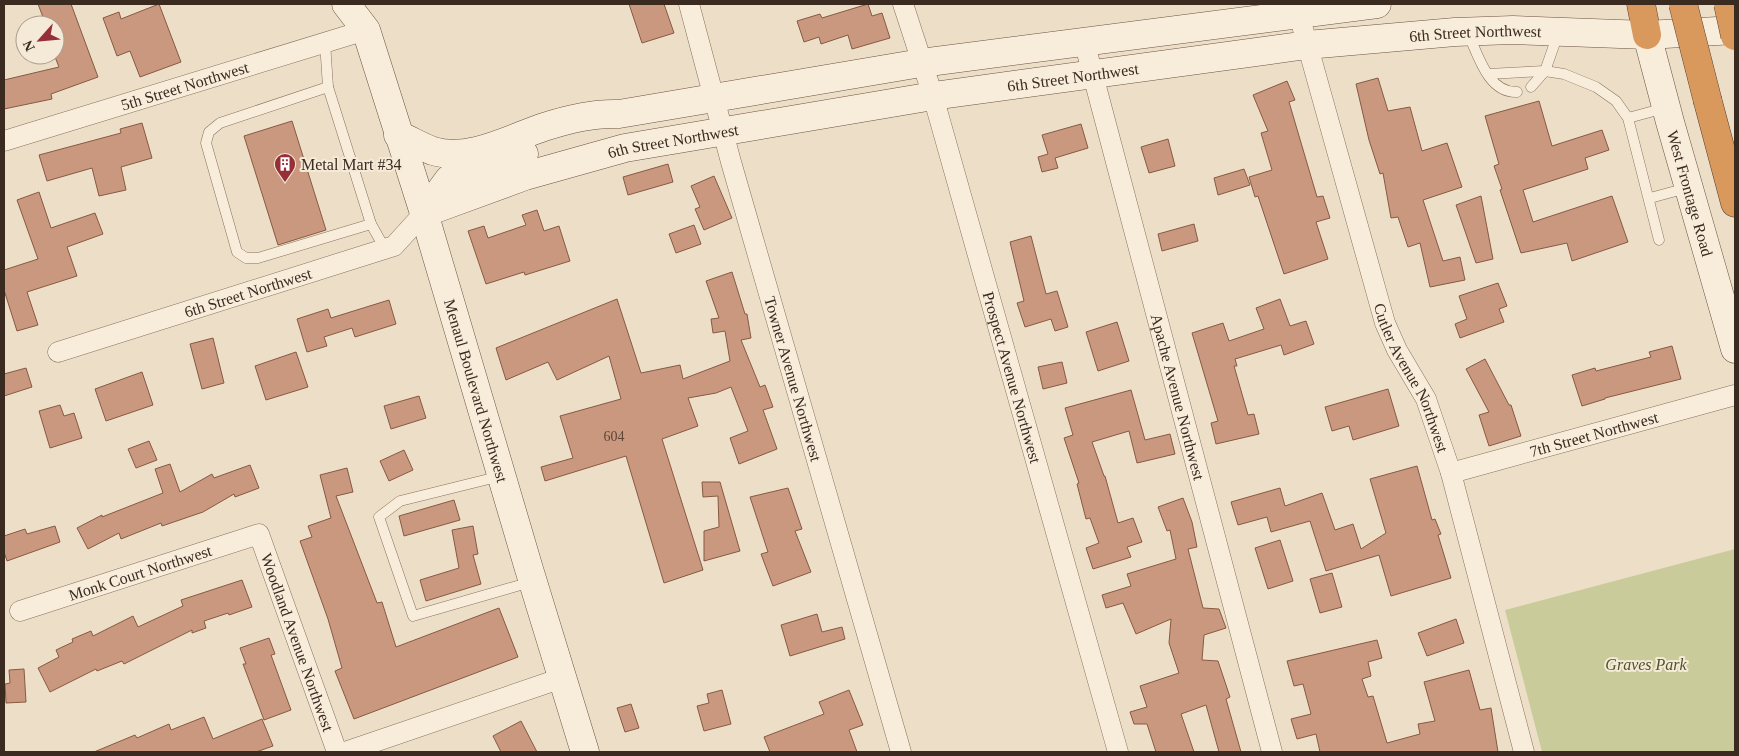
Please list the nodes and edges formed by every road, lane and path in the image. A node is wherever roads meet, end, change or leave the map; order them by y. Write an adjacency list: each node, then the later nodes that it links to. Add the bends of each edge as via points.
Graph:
1 (346, 4): 9 (main road, Menaul Boulevard Northwest)
2 (689, 4): 26 (street, Towner Avenue Northwest)
3 (903, 4): 18 (street, Prospect Avenue Northwest)
4 (1377, 4): 8 (main road, 6th Street Northwest)
5 (1641, 4): 13 (highway)
6 (1683, 4): 35 (highway, bridge)
7 (1728, 4): 14 (highway, bridge)
8 (1297, 9): 15 (main road, 6th Street Northwest); 17 (street, Cutler Avenue Northwest)
9 (367, 17): 16 (street, 5th Street Northwest); 31 (main road, Menaul Boulevard Northwest)
10 (1735, 30): 13 (main road, 6th Street Northwest)
11 (1468, 32): 12 (main road, 6th Street Northwest); 17 (main road, 6th Street Northwest); 20 (lane)
12 (1559, 32): 13 (main road, 6th Street Northwest); 19 (lane)
13 (1647, 35): 27 (main road, West Frontage Road)
14 (1735, 36)
15 (1084, 41): 18 (main road, 6th Street Northwest); 21 (street, Apache Avenue Northwest)
16 (325, 42): 22 (lane); 32 (street, 5th Street Northwest)
17 (1307, 45): 21 (main road, 6th Street Northwest); 43 (street, Cutler Avenue Northwest, via 1384,323 1426,399)
18 (921, 63): 25 (street, Prospect Avenue Northwest); 26 (main road, 6th Street Northwest)
19 (1544, 71): 20 (lane); 23 (lane); 29 (lane, via 1564,74 1596,87 1616,101)
20 (1488, 74): 24 (lane, via 1501,89)
21 (1093, 76): 25 (main road, 6th Street Northwest); 54 (street, Apache Avenue Northwest)
22 (328, 87): 37 (lane); 37 (lane, via 220,122 210,132 206,143 237,252 246,258 258,258)
23 (1530, 87)
24 (1517, 92)
25 (933, 96): 30 (main road, 6th Street Northwest); 53 (street, Prospect Avenue Northwest)
26 (715, 98): 28 (main road, 6th Street Northwest); 30 (street, Towner Avenue Northwest)
27 (1666, 108): 29 (lane); 33 (main road, West Frontage Road)
28 (619, 114): 31 (main road, 6th Street Northwest, via 599,113 554,124 459,154 434,151); 36 (main road, 6th Street Northwest, via 568,138 449,179)
29 (1628, 118): 34 (lane)
30 (723, 131): 36 (main road, 6th Street Northwest, via 625,148 579,160); 52 (street, Towner Avenue Northwest)
31 (398, 135): 36 (main road, Menaul Boulevard Northwest)
32 (4, 141)
33 (1689, 188): 34 (lane); 40 (main road, West Frontage Road)
34 (1650, 198): 38 (lane)
35 (1735, 203)
36 (424, 213): 39 (street, 6th Street Northwest, via 394,246); 44 (main road, Menaul Boulevard Northwest)
37 (371, 224): 39 (lane)
38 (1658, 240)
39 (385, 249): 41 (street, 6th Street Northwest)
40 (1735, 350)
41 (58, 352)
42 (1735, 396): 43 (street, 7th Street Northwest)
43 (1451, 474): 55 (street, Cutler Avenue Northwest)
44 (501, 476): 46 (main road, Menaul Boulevard Northwest); 46 (lane, via 400,501 379,517 413,616)
45 (259, 534): 47 (street, Monk Court Northwest); 49 (street, Woodland Avenue Northwest)
46 (532, 582): 48 (main road, Menaul Boulevard Northwest)
47 (20, 611)
48 (562, 678): 50 (street); 51 (main road, Menaul Boulevard Northwest)
49 (337, 752)
50 (345, 752)
51 (585, 752)
52 (902, 752)
53 (1118, 752)
54 (1272, 752)
55 (1524, 752)

